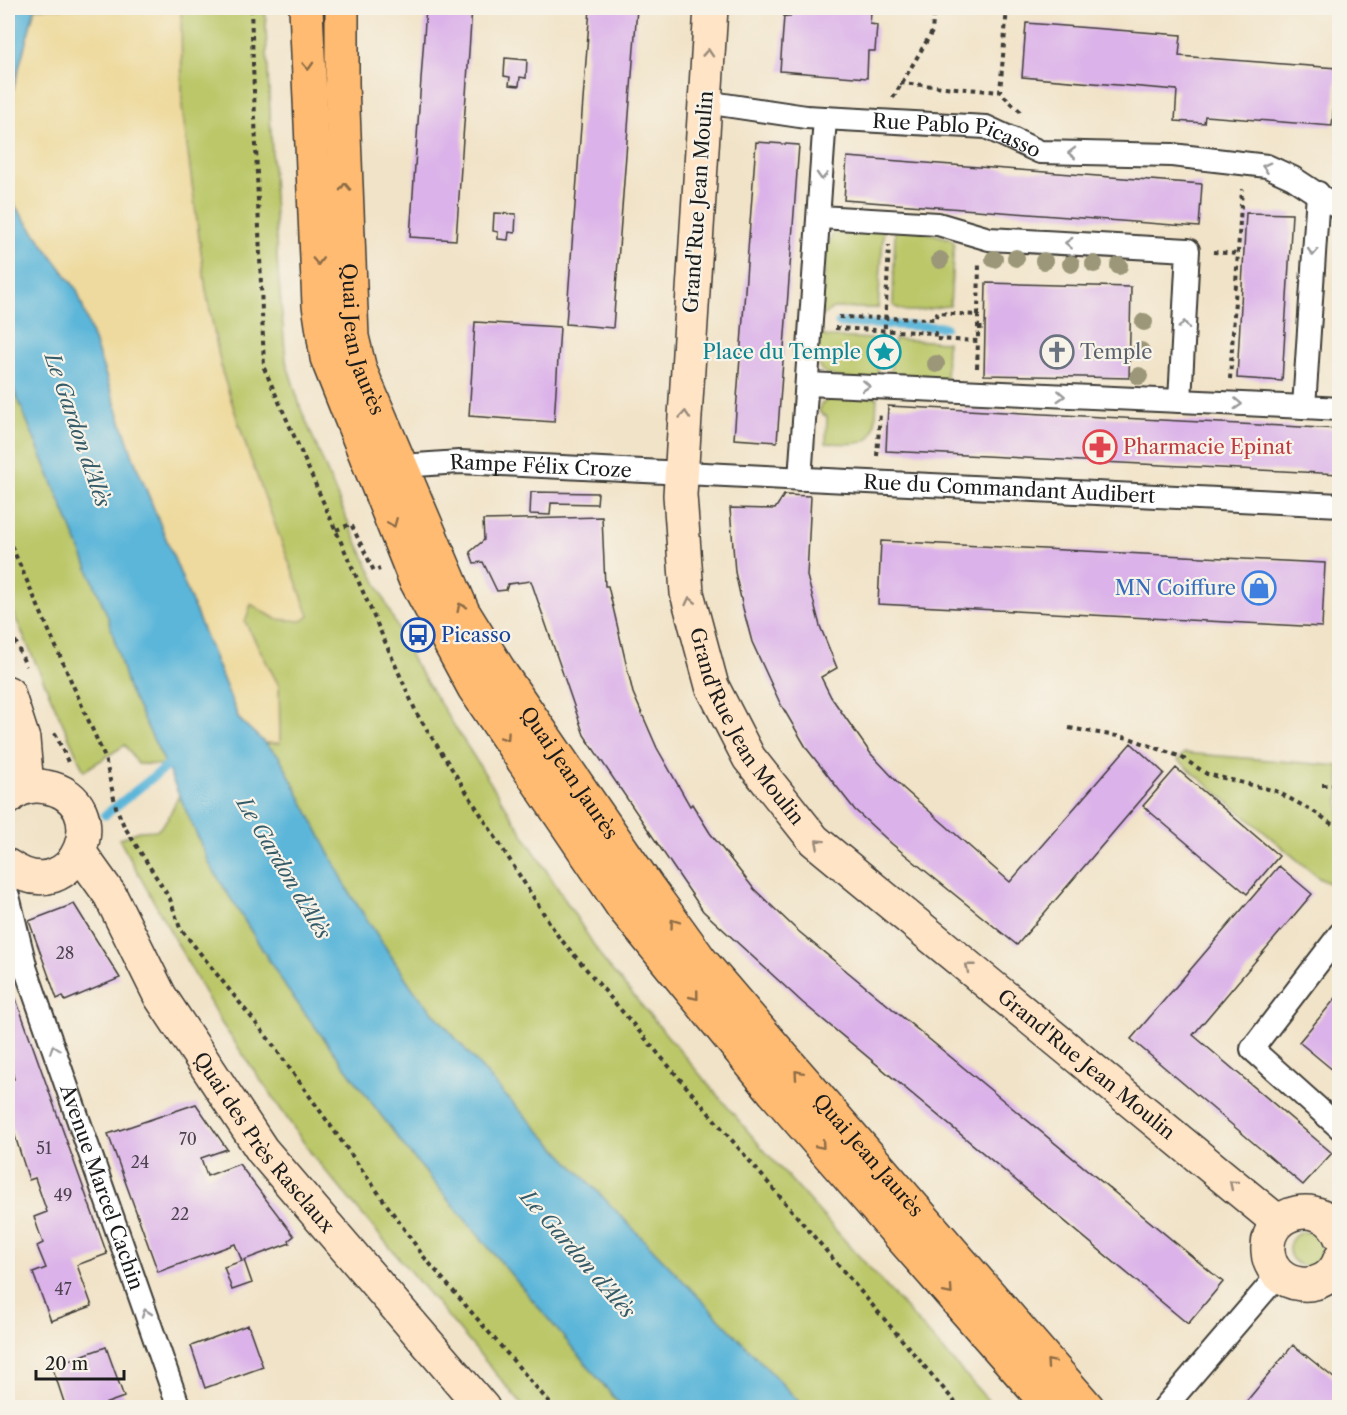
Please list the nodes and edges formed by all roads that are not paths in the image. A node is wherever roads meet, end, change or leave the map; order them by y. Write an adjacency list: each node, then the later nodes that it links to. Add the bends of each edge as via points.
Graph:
1 (306, 8): 15 (main road, Quai Jean Jaurès, one-way to 15, via 319,305 327,358)
2 (329, 8): 5 (main road)
3 (342, 8): 5 (main road, Quai Jean Jaurès)
4 (711, 8): 6 (street, Grand'Rue Jean Moulin, one-way to 4)
5 (342, 84): 15 (main road, Quai Jean Jaurès, one-way to 5, via 352,338)
6 (705, 102): 7 (street, Rue Pablo Picasso); 16 (street, Grand'Rue Jean Moulin, one-way to 6)
7 (825, 118): 8 (street, Rue Pablo Picasso, one-way to 7, via 1267,166 1172,155 1040,152 986,127); 10 (street, one-way to 10)
8 (1318, 193): 9 (street, Rue Pablo Picasso); 13 (street, one-way to 13)
9 (1340, 209)
10 (820, 217): 11 (street); 12 (street, one-way to 10, via 1188,250 989,238 938,224)
11 (808, 384): 12 (street, one-way to 12); 17 (street)
12 (1180, 401): 13 (street, one-way to 13)
13 (1304, 407): 14 (street)
14 (1340, 409)
15 (386, 468): 16 (street, Rampe Félix Croze, via 459,462); 32 (main road, Quai Jean Jaurès, one-way to 32, via 415,579 474,688 622,906 774,1092); 33 (main road, Quai Jean Jaurès, one-way to 15, via 695,952 502,675 463,612)
16 (681, 473): 17 (street, Rue du Commandant Audibert); 27 (street, Grand'Rue Jean Moulin, one-way to 16, via 814,840 749,758 712,686 687,593)
17 (800, 479): 18 (street, Rue du Commandant Audibert)
18 (1340, 505)
19 (17, 682): 20 (street, via 23,739)
20 (17, 792): 21 (street, via 53,788 75,803 85,828)
21 (80, 853): 22 (street, via 60,873); 31 (street, Quai des Près Rasclaux, via 110,895 160,996 262,1150)
22 (10, 882): 25 (street, Avenue Marcel Cachin)
23 (1340, 934): 26 (street, via 1252,1049)
24 (8, 949): 25 (street, Avenue Marcel Cachin)
25 (25, 967): 30 (street, Avenue Marcel Cachin, one-way to 25)
26 (1340, 1128)
27 (1278, 1222): 28 (street, via 1298,1212 1320,1214); 29 (street, via 1268,1242 1268,1254)
28 (1338, 1242): 29 (street, via 1331,1274 1311,1285 1299,1285)
29 (1278, 1275): 34 (street)
30 (179, 1407)
31 (483, 1407)
32 (1051, 1407)
33 (1088, 1407)
34 (1164, 1407)

